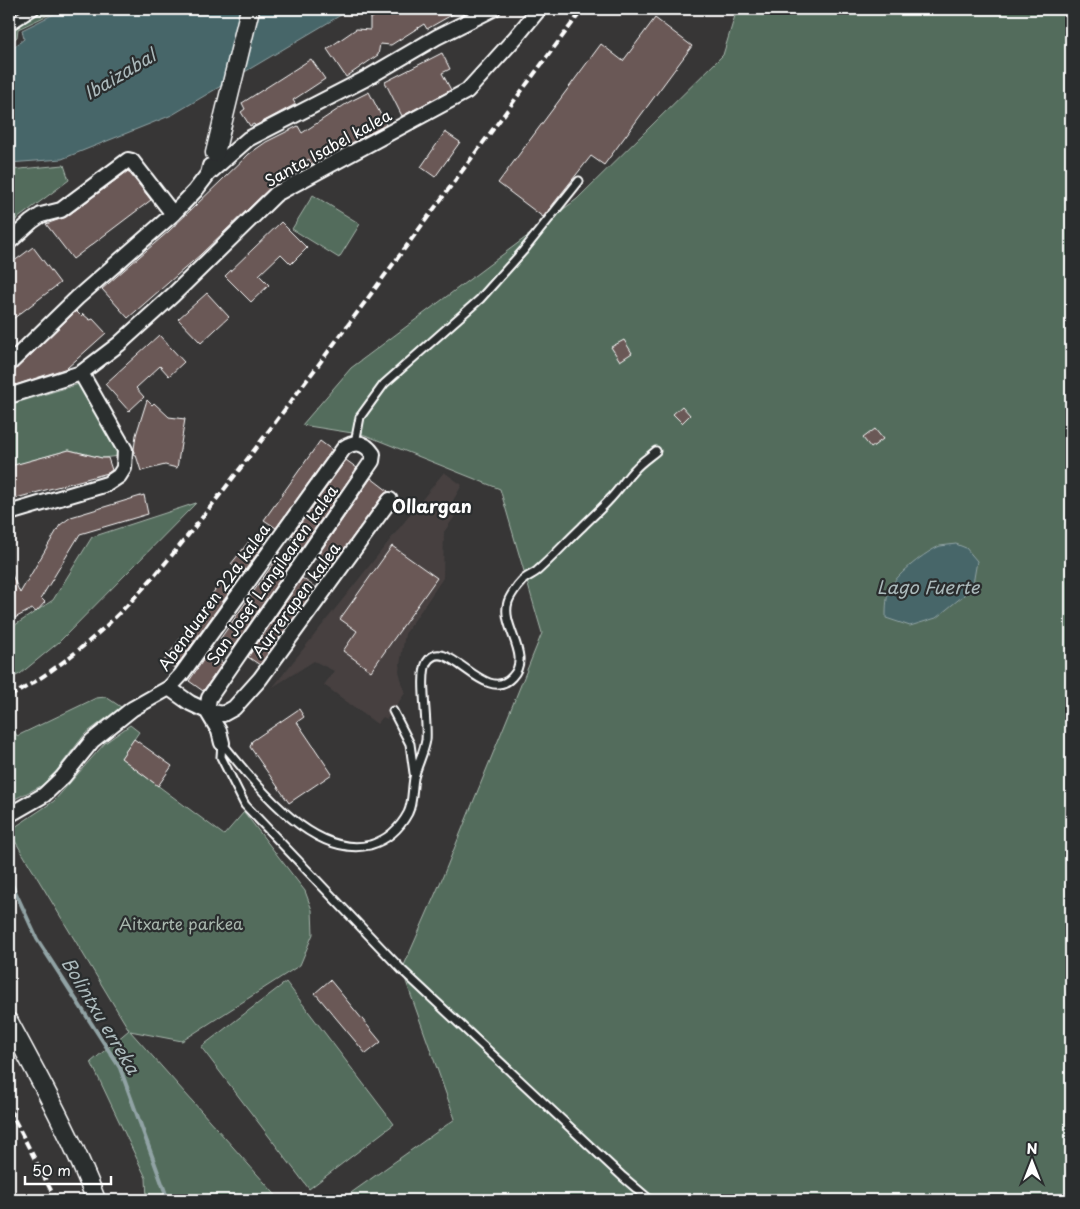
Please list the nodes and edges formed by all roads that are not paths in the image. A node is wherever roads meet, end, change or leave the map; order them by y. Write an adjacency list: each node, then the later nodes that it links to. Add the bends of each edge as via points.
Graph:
1 (34, 9): 5 (street)
2 (250, 9): 6 (street)
3 (493, 9): 7 (street)
4 (539, 9): 14 (street, Santa Isabel kalea, via 467,91 276,194 173,295)
5 (9, 25)
6 (221, 130): 7 (street, via 233,140); 8 (street)
7 (248, 139): 9 (street)
8 (215, 153): 9 (street)
9 (208, 174): 11 (street)
10 (579, 181): 16 (lane, via 480,299 384,384 360,417)
11 (173, 214): 12 (street, via 128,160 61,210 41,215); 13 (street, via 77,298)
12 (9, 242)
13 (9, 364)
14 (81, 374): 15 (street, Santa Isabel kalea); 19 (street, via 124,450 124,468 107,484)
15 (9, 396)
16 (355, 443): 20 (street, Abenduaren 22a kalea, via 344,448 182,675); 21 (street, San Josef Langilearen kalea, via 369,448 373,454 372,461 209,698)
17 (656, 451): 24 (lane, via 536,572 521,582 508,603 508,622 520,657 512,678 502,684 491,684 441,654 427,662 426,740)
18 (390, 500): 21 (street, Aurrerapen kalea, via 260,679 234,708 223,714)
19 (9, 513)
20 (169, 688): 21 (street); 25 (street, Abenduaren 22a kalea, via 132,709 92,741 44,795)
21 (206, 711): 23 (street, via 219,731)
22 (393, 711): 24 (lane, via 410,744)
23 (222, 743): 24 (lane, via 288,816 316,835 347,847 380,842 392,834 409,812); 28 (lane, via 221,757 245,805 402,970)
24 (415, 776)
25 (12, 814)
26 (9, 1022): 27 (street, via 67,1134)
27 (96, 1200)
28 (650, 1200)

